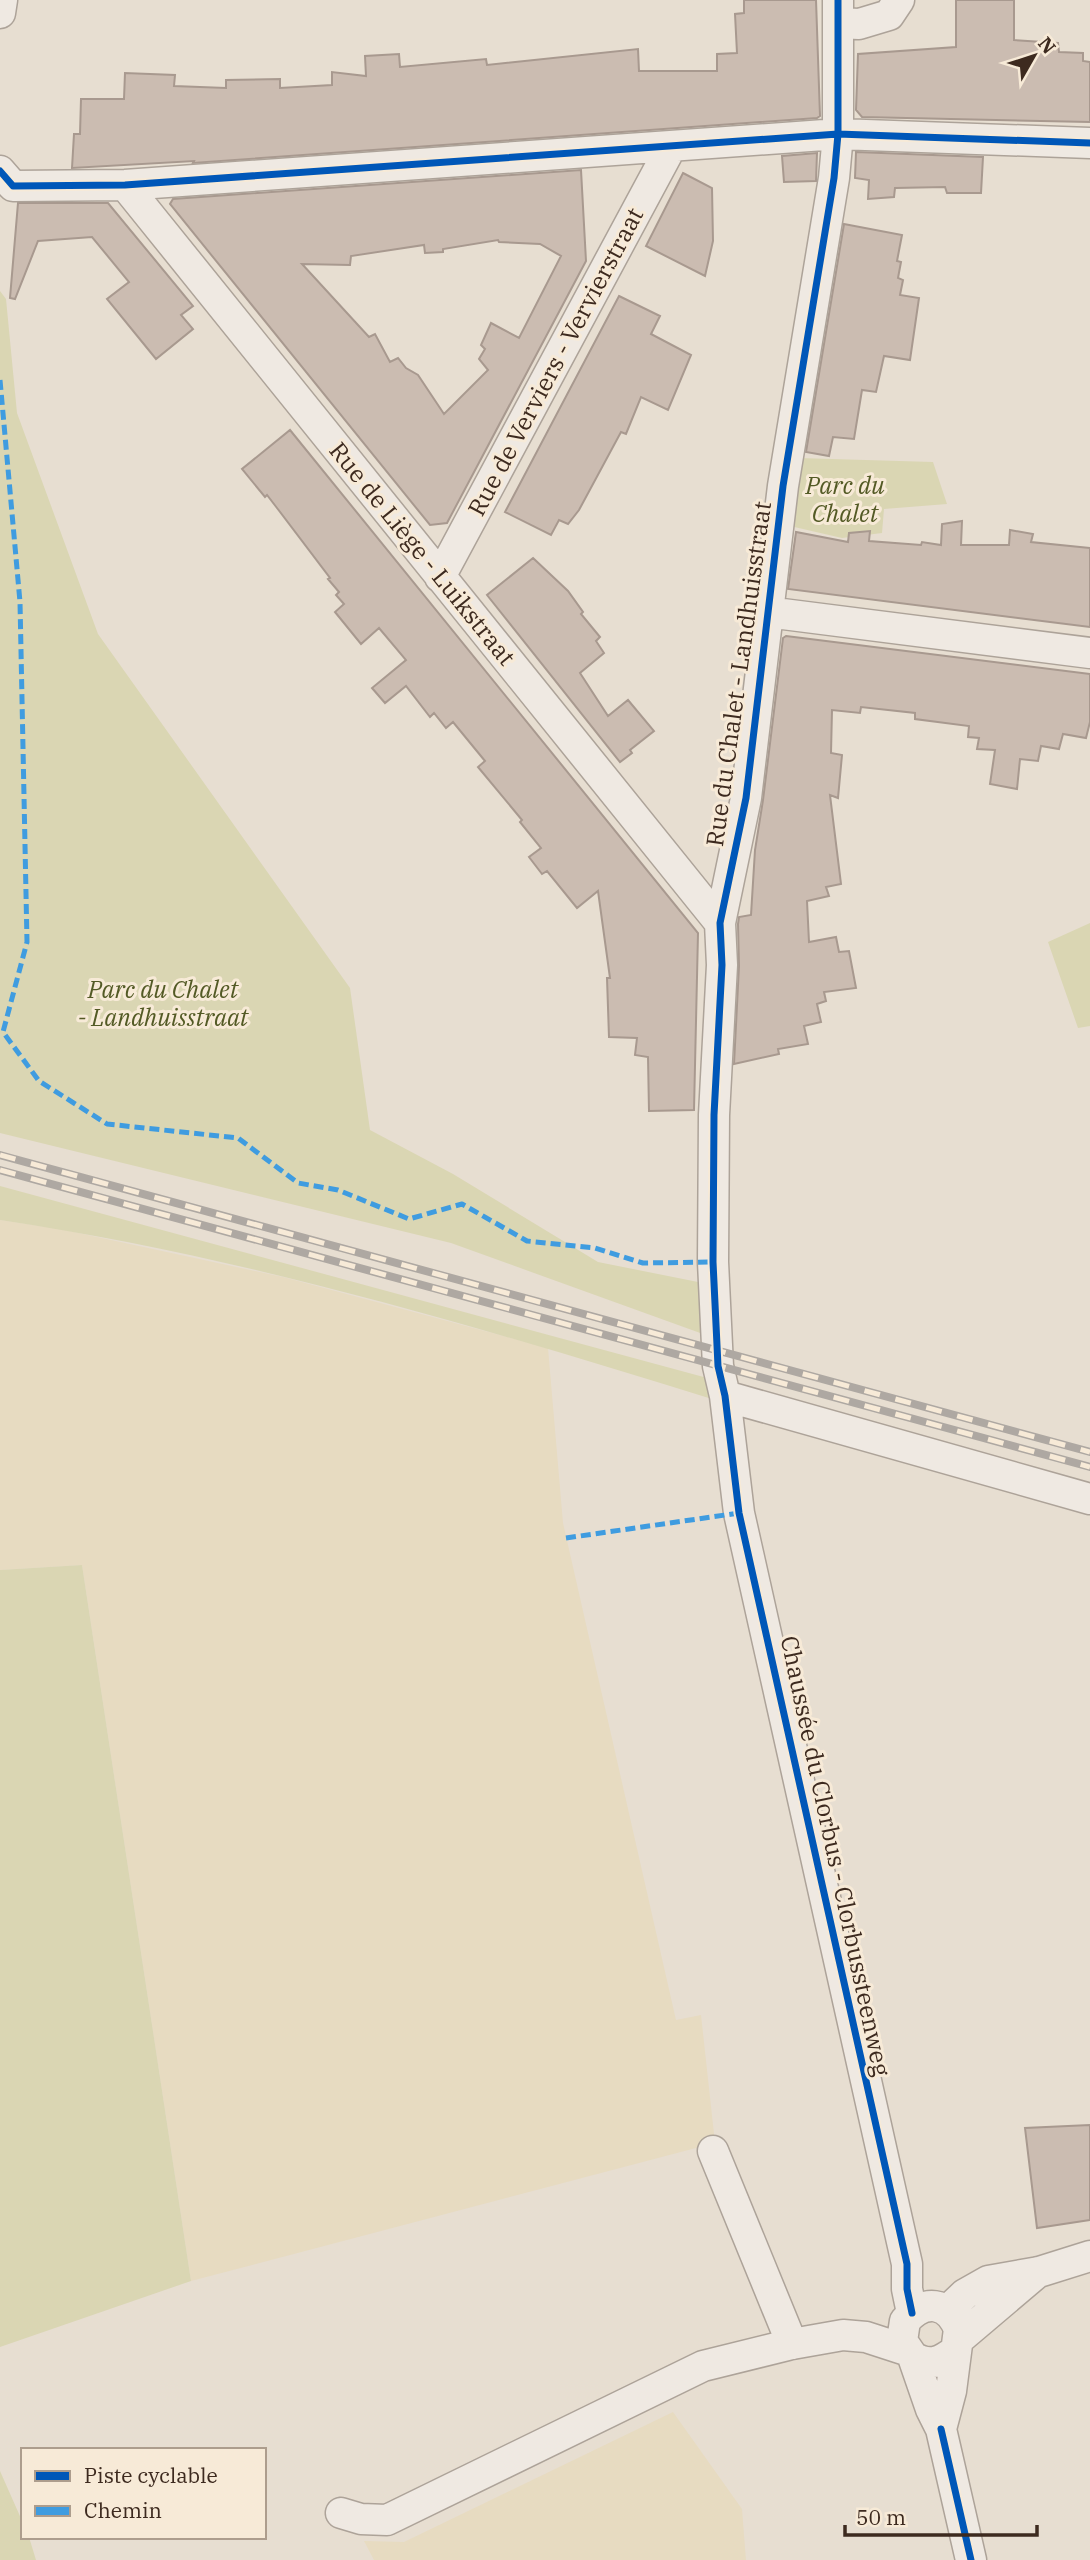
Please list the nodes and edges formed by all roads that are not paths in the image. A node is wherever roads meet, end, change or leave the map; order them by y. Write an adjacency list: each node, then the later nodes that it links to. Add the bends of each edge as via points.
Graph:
1 (2, 0): 4 (street)
2 (899, 0): 3 (street, via 889,15 859,24)
3 (838, 12): 5 (street, Rue du Chalet - Landhuisstraat)
4 (0, 13)
5 (838, 134): 6 (street); 7 (street); 11 (street, Rue du Chalet - Landhuisstraat)
6 (1090, 143)
7 (671, 147): 9 (street); 10 (street, Rue de Verviers - Vervierstraat)
8 (7, 179): 9 (street)
9 (125, 185): 10 (street, Rue de Liège - Luikstraat)
10 (440, 577): 13 (street, Rue de Liège - Luikstraat)
11 (767, 612): 12 (street); 13 (street, Rue du Chalet - Landhuisstraat, via 746,798)
12 (1090, 653)
13 (720, 923): 14 (street, Rue du Chalet - Landhuisstraat, via 713,1262 718,1366)
14 (725, 1396): 15 (street); 19 (street, Chaussée du Clorbus - Clorbussteenweg, via 739,1513 907,2264 907,2290)
15 (1090, 1499)
16 (713, 2151): 20 (street)
17 (1090, 2256): 18 (street)
18 (1039, 2272): 19 (street, via 988,2281); 21 (street)
19 (920, 2326): 20 (street); 21 (street, Chaussée du Clorbus - Clorbussteenweg, via 955,2320); 21 (street, via 921,2362 941,2362); 22 (street, Chaussée du Clorbus - Clorbussteenweg, via 931,2409)
20 (792, 2344): 23 (street, via 703,2365 387,2520)
21 (957, 2345): 22 (street, Chaussée du Clorbus - Clorbussteenweg)
22 (941, 2429): 24 (street, Chaussée du Clorbus - Clorbussteenweg)
23 (341, 2513)
24 (971, 2560)

